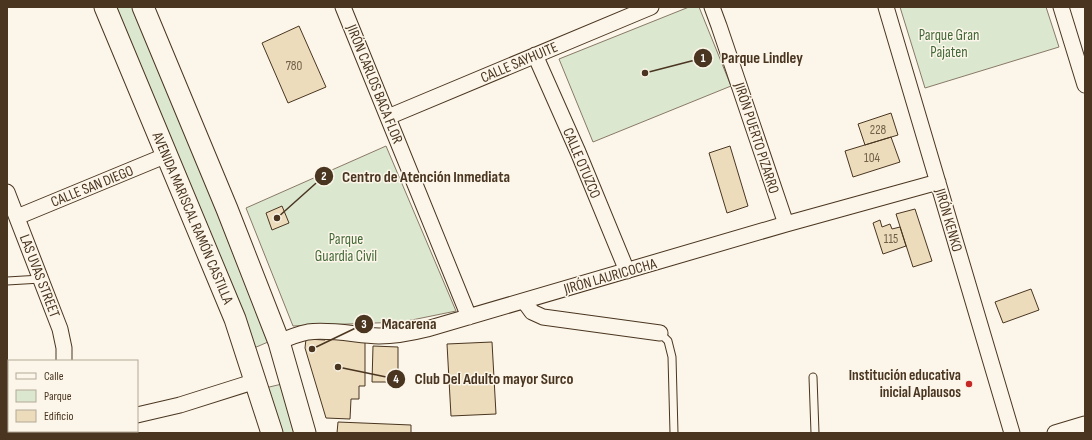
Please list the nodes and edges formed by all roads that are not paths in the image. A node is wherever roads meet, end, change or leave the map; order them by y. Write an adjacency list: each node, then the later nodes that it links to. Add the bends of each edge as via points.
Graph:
1 (105, 7): 11 (main road, AVENIDA MARISCAL RAMÓN CASTILLA)
2 (143, 7): 22 (main road, via 227,209)
3 (343, 7): 10 (street, JIRÓN CARLOS BACA FLOR)
4 (651, 7): 8 (street, CALLE SAYHUITE)
5 (712, 7): 15 (street, JIRÓN PUERTO PIZARRO)
6 (886, 7): 12 (street, JIRÓN KENKO)
7 (1061, 7): 9 (street)
8 (535, 55): 10 (street, CALLE SAYHUITE); 16 (street, CALLE OTUZCO)
9 (1085, 85)
10 (388, 117): 20 (street, JIRÓN CARLOS BACA FLOR)
11 (167, 156): 14 (street, CALLE SAN DIEGO); 24 (main road, AVENIDA MARISCAL RAMÓN CASTILLA, via 235,319)
12 (938, 182): 15 (street, JIRÓN LAURICOCHA); 32 (street, JIRÓN KENKO)
13 (7, 192): 14 (street, LAS UVAS STREET)
14 (17, 217): 17 (street, LAS UVAS STREET)
15 (786, 224): 16 (street, JIRÓN LAURICOCHA)
16 (627, 271): 19 (street, JIRÓN LAURICOCHA)
17 (41, 279): 18 (lane); 23 (street, LAS UVAS STREET, via 60,329)
18 (7, 281)
19 (524, 301): 20 (street, JIRÓN LAURICOCHA); 21 (street, via 532,312 543,317)
20 (469, 317): 22 (street, JIRÓN LAURICOCHA, via 410,333 378,336 309,332 295,335)
21 (660, 333): 30 (lane, via 668,342 672,357)
22 (280, 348): 24 (main road); 29 (main road)
23 (64, 360)
24 (253, 373): 26 (street, via 180,405); 28 (main road, AVENIDA MARISCAL RAMÓN CASTILLA)
25 (813, 377): 31 (lane)
26 (138, 415)
27 (1085, 424): 33 (street)
28 (272, 433)
29 (305, 433)
30 (674, 433)
31 (815, 433)
32 (1012, 433)
33 (1055, 433)

